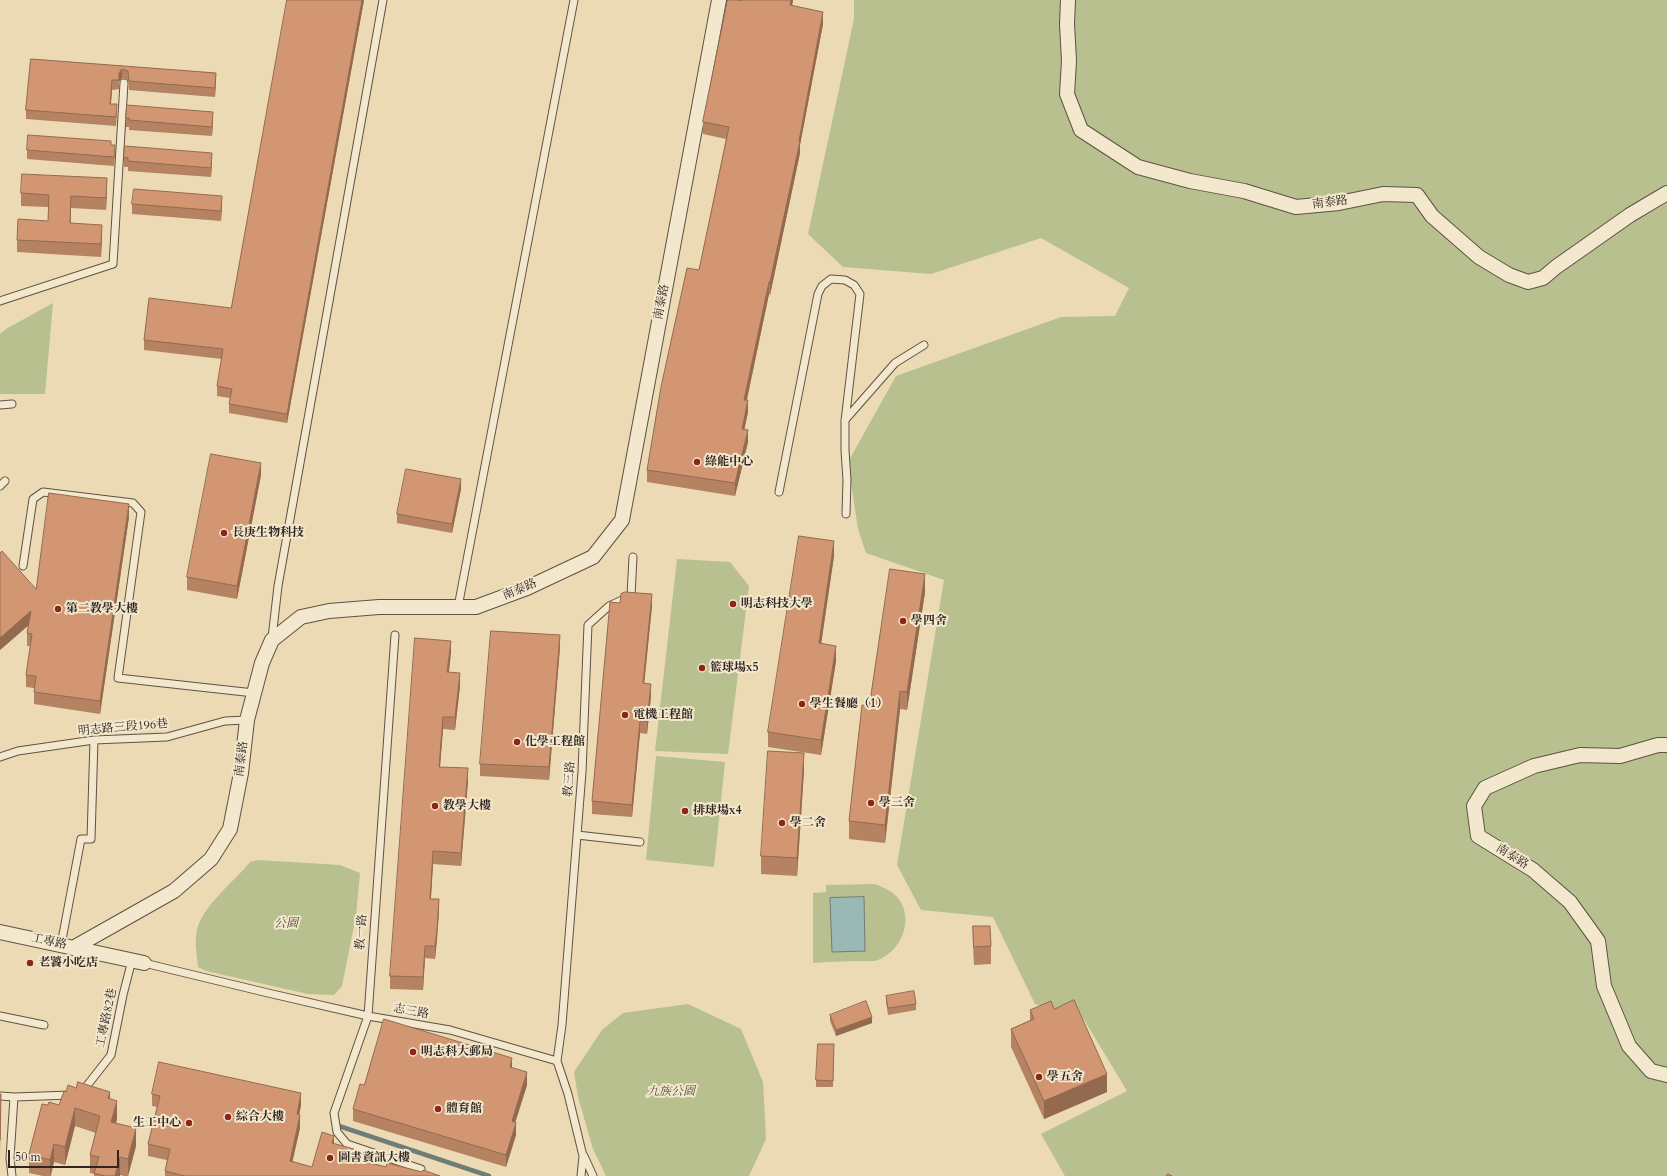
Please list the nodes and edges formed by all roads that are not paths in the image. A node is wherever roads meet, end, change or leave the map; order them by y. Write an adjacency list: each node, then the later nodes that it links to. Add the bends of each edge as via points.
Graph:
1 (383, 0): 18 (lane, via 278,586)
2 (574, 0): 16 (lane)
3 (719, 0): 16 (street, 南泰路, via 622,520 593,557 527,588 476,607)
4 (1068, 0): 6 (street, 南泰路, via 1067,94 1081,130 1138,166 1190,181 1244,191 1296,207 1339,203 1383,194 1418,195 1432,216 1479,257 1509,275 1528,282 1543,278 1630,215)
5 (124, 83): 7 (lane, via 114,264)
6 (1667, 193)
7 (0, 301)
8 (924, 345): 11 (lane, via 895,363)
9 (0, 404): 10 (lane)
10 (12, 404)
11 (845, 421): 12 (lane, via 860,294 854,285 845,280 831,279 822,286 818,294); 13 (lane)
12 (779, 492)
13 (846, 514)
14 (633, 557): 24 (lane, 教三路, via 631,596 608,606 588,626)
15 (23, 566): 19 (lane, via 33,498 43,492 133,503 141,512 118,678)
16 (458, 607): 18 (street, 南泰路, via 379,607 329,611 301,617)
17 (395, 635): 30 (lane, 教一路)
18 (272, 640): 19 (street, 南泰路, via 262,663)
19 (254, 693): 20 (street, 南泰路)
20 (246, 720): 21 (lane, 明志路三段196巷, via 225,721 167,737); 27 (street, 南泰路, via 241,773 230,829 211,859 174,891)
21 (94, 740): 23 (lane, 明志路三段196巷, via 18,751); 27 (lane, via 91,839 81,839)
22 (1667, 745): 33 (street, 南泰路, via 1658,745 1620,756 1580,755 1534,766 1484,788 1474,806 1478,836 1533,870 1570,902 1598,941 1604,986 1629,1046 1651,1070)
23 (0, 757)
24 (577, 835): 25 (lane); 32 (lane, 教三路)
25 (640, 842)
26 (1, 935): 27 (street, 工專路)
27 (67, 946): 28 (street, 工專路)
28 (138, 961): 30 (lane, 志三路); 35 (lane, 工專路82巷, via 123,995 111,1055 80,1095)
29 (0, 1016): 31 (lane)
30 (368, 1016): 32 (lane, 志三路, via 450,1030); 37 (lane, 教一路, via 334,1113 336,1132 347,1144)
31 (44, 1025)
32 (557, 1062): 36 (lane, via 568,1094)
33 (1667, 1075)
34 (0, 1096): 35 (lane)
35 (14, 1097): 38 (lane, via 10,1158)
36 (583, 1156): 39 (lane); 40 (lane)
37 (420, 1173)
38 (12, 1176)
39 (581, 1176)
40 (593, 1176)

